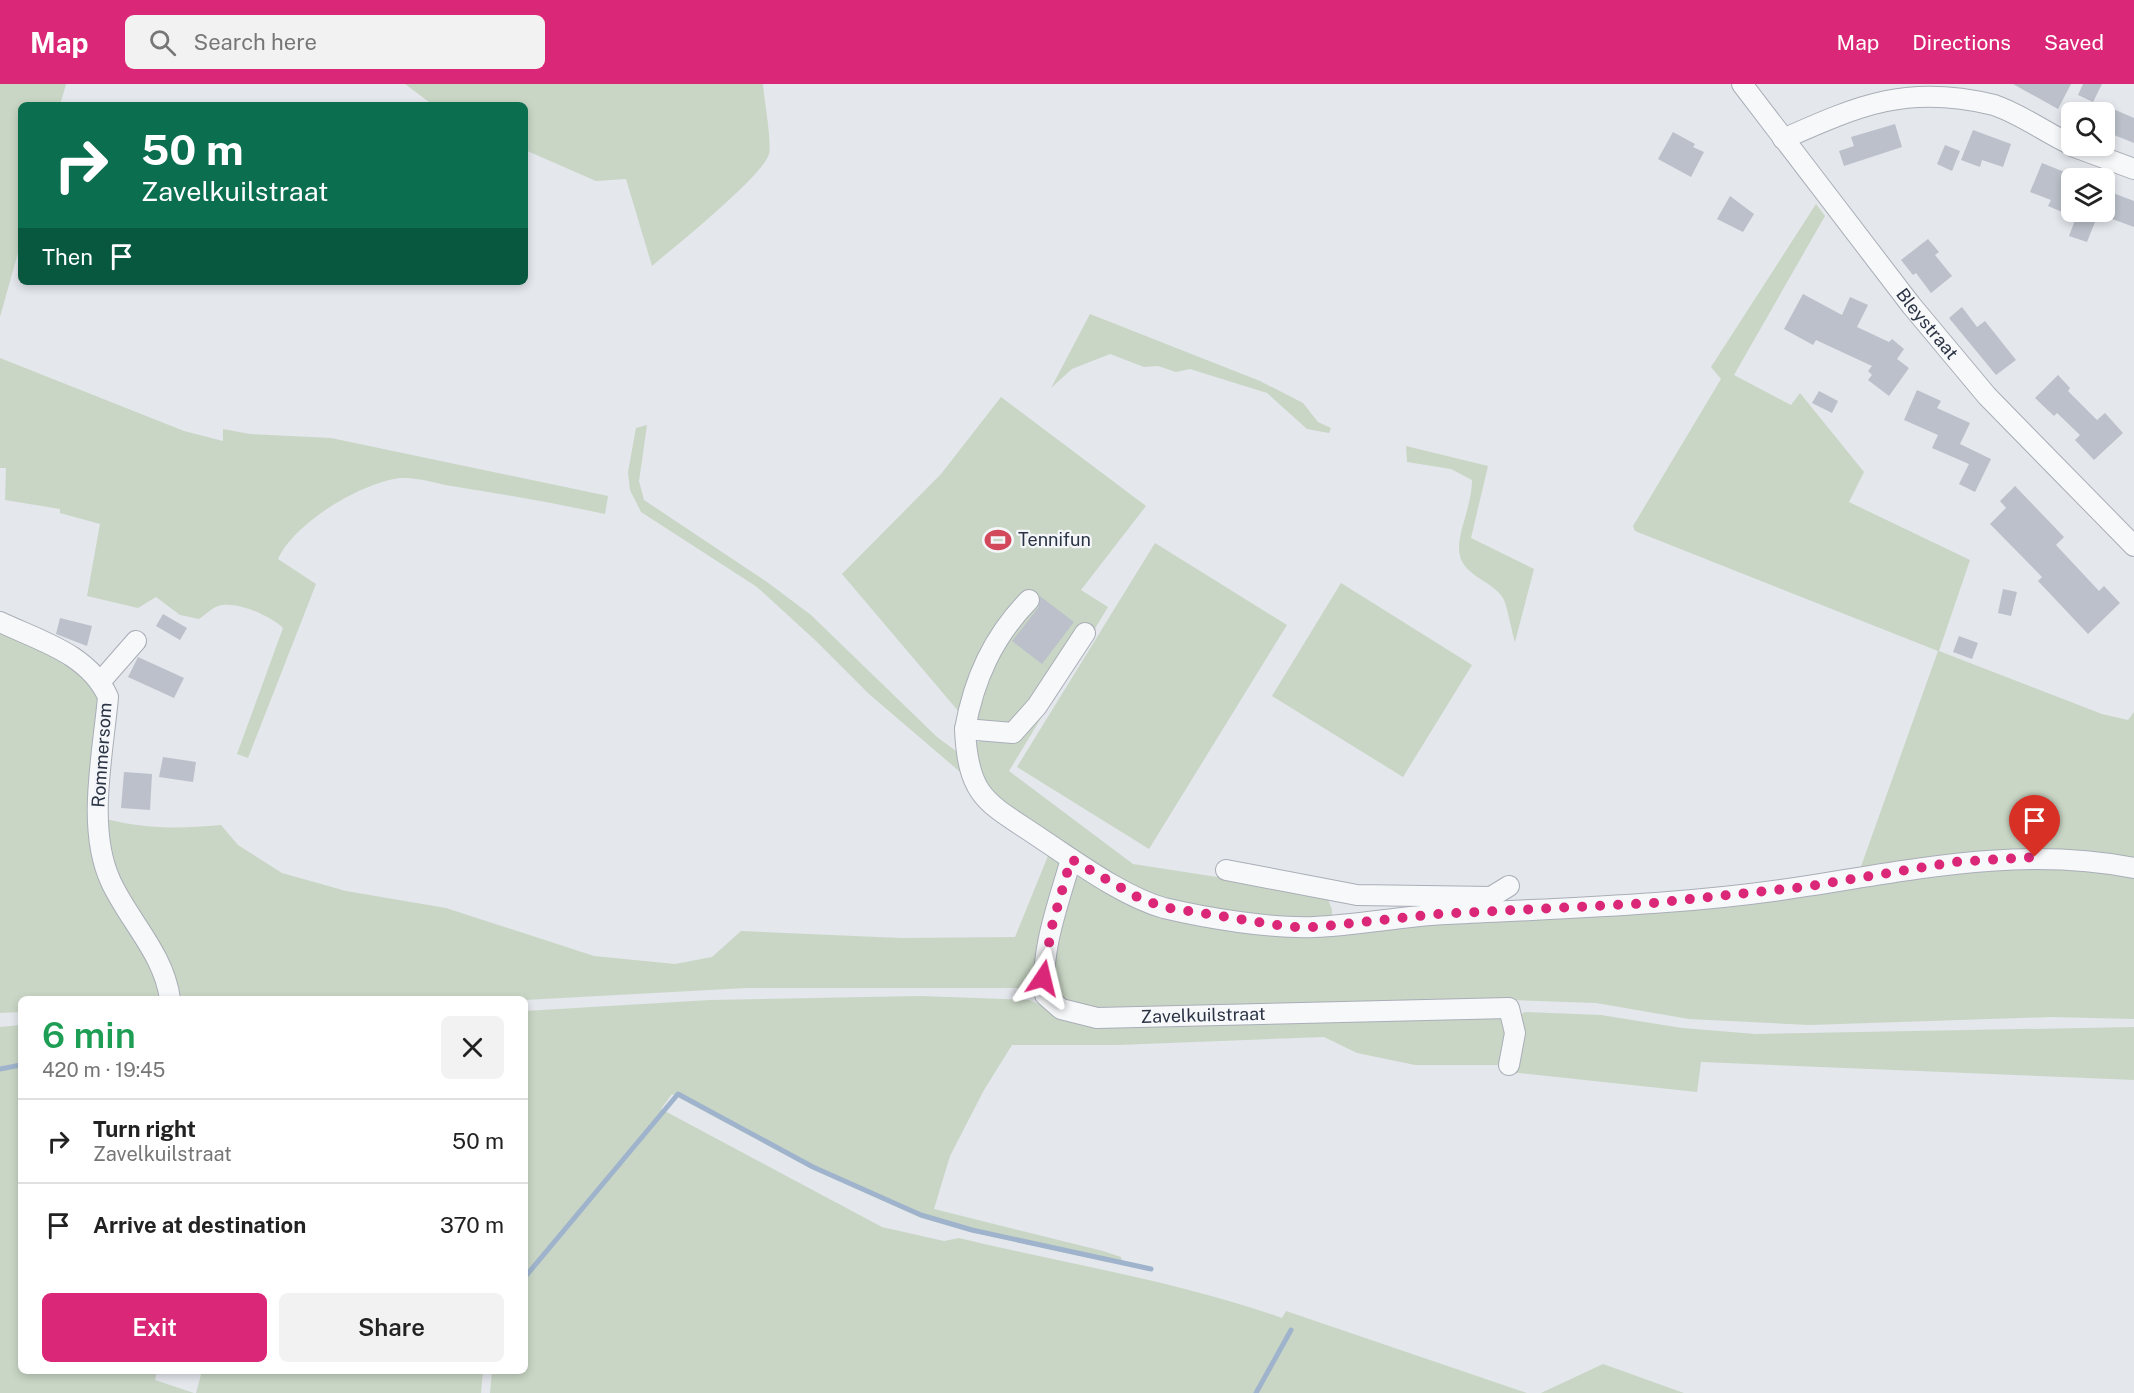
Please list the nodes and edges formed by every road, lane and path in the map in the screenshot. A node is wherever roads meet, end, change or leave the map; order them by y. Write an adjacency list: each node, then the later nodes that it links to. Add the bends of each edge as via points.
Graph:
1 (1742, 84): 2 (street, Bleystraat)
2 (1783, 139): 3 (street, via 1870,100 1934,92 1995,105); 6 (street, Bleystraat, via 1987,396)
3 (2061, 139)
4 (2100, 156): 5 (street)
5 (2134, 169)
6 (2134, 546)
7 (1029, 600): 12 (street, via 993,644 971,694)
8 (0, 622): 11 (street, Rommersom, via 77,658)
9 (1085, 633): 12 (street, via 1037,706 1013,733)
10 (136, 641): 11 (street)
11 (101, 681): 17 (street, Rommersom, via 108,697 97,836 110,881 145,936)
12 (964, 738): 13 (street, via 978,791)
13 (1071, 859): 14 (street, via 1139,898 1163,907 1290,927 1707,898 1804,887 1955,862 2080,859); 18 (street, Zavelkuilstraat, via 1052,926 1043,978 1045,995 1061,1009 1097,1018 1509,1008 1515,1033)
14 (2134, 868)
15 (1226, 870): 16 (street, via 1357,894 1491,897)
16 (1509, 886)
17 (169, 996)
18 (1509, 1065)

